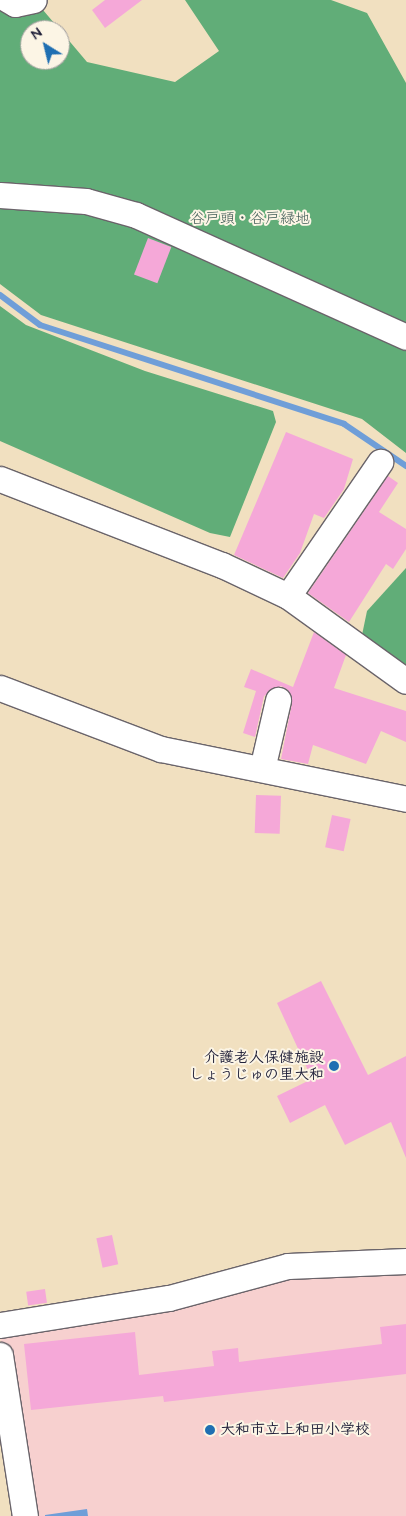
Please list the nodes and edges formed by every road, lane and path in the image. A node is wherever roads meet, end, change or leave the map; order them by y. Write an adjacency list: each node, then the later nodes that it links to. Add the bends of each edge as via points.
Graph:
1 (8, 0): 2 (street)
2 (34, 0)
3 (0, 196): 4 (street, via 86,201 136,215)
4 (406, 337)
5 (380, 462): 7 (street)
6 (0, 479): 7 (street, via 222,565)
7 (288, 596): 8 (street)
8 (406, 681)
9 (0, 688): 11 (street, via 161,749)
10 (278, 700): 11 (street)
11 (262, 769): 12 (street)
12 (406, 799)
13 (406, 1261): 14 (street, via 288,1266 169,1298)
14 (0, 1325)
15 (0, 1355): 16 (street)
16 (25, 1516)

